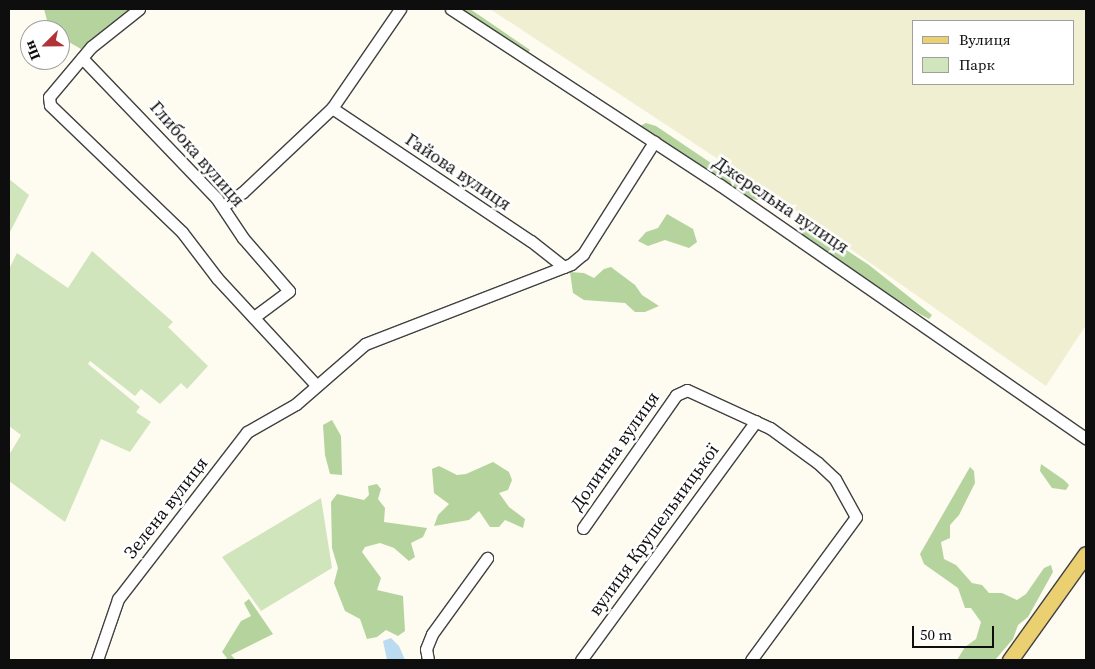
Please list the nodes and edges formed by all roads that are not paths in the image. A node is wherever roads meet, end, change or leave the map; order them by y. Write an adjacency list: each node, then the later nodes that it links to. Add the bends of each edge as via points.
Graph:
1 (139, 9): 4 (street)
2 (400, 9): 5 (street)
3 (450, 9): 6 (street, Джерельна вулиця)
4 (82, 58): 7 (street, Глибока вулиця); 9 (street, via 49,96 50,105 182,232 217,278)
5 (332, 108): 7 (street, via 243,192); 8 (street, Гайова вулиця, via 531,241)
6 (654, 142): 8 (street, via 583,254); 12 (street, Джерельна вулиця)
7 (223, 206): 9 (street, Глибока вулиця, via 243,238 289,291)
8 (564, 267): 10 (street, via 365,344)
9 (254, 318): 10 (street)
10 (316, 385): 16 (street, Зелена вулиця, via 296,404 247,432 188,506 118,599)
11 (756, 421): 13 (street, Долинна вулиця, via 687,390 676,395); 18 (street, вулиця Крушельницької); 19 (street, via 770,428 835,479 856,517)
12 (1086, 438)
13 (583, 528)
14 (1086, 554): 20 (main road)
15 (487, 558): 17 (street, via 432,634 426,649)
16 (97, 660)
17 (428, 660)
18 (581, 660)
19 (751, 660)
20 (1010, 660)

